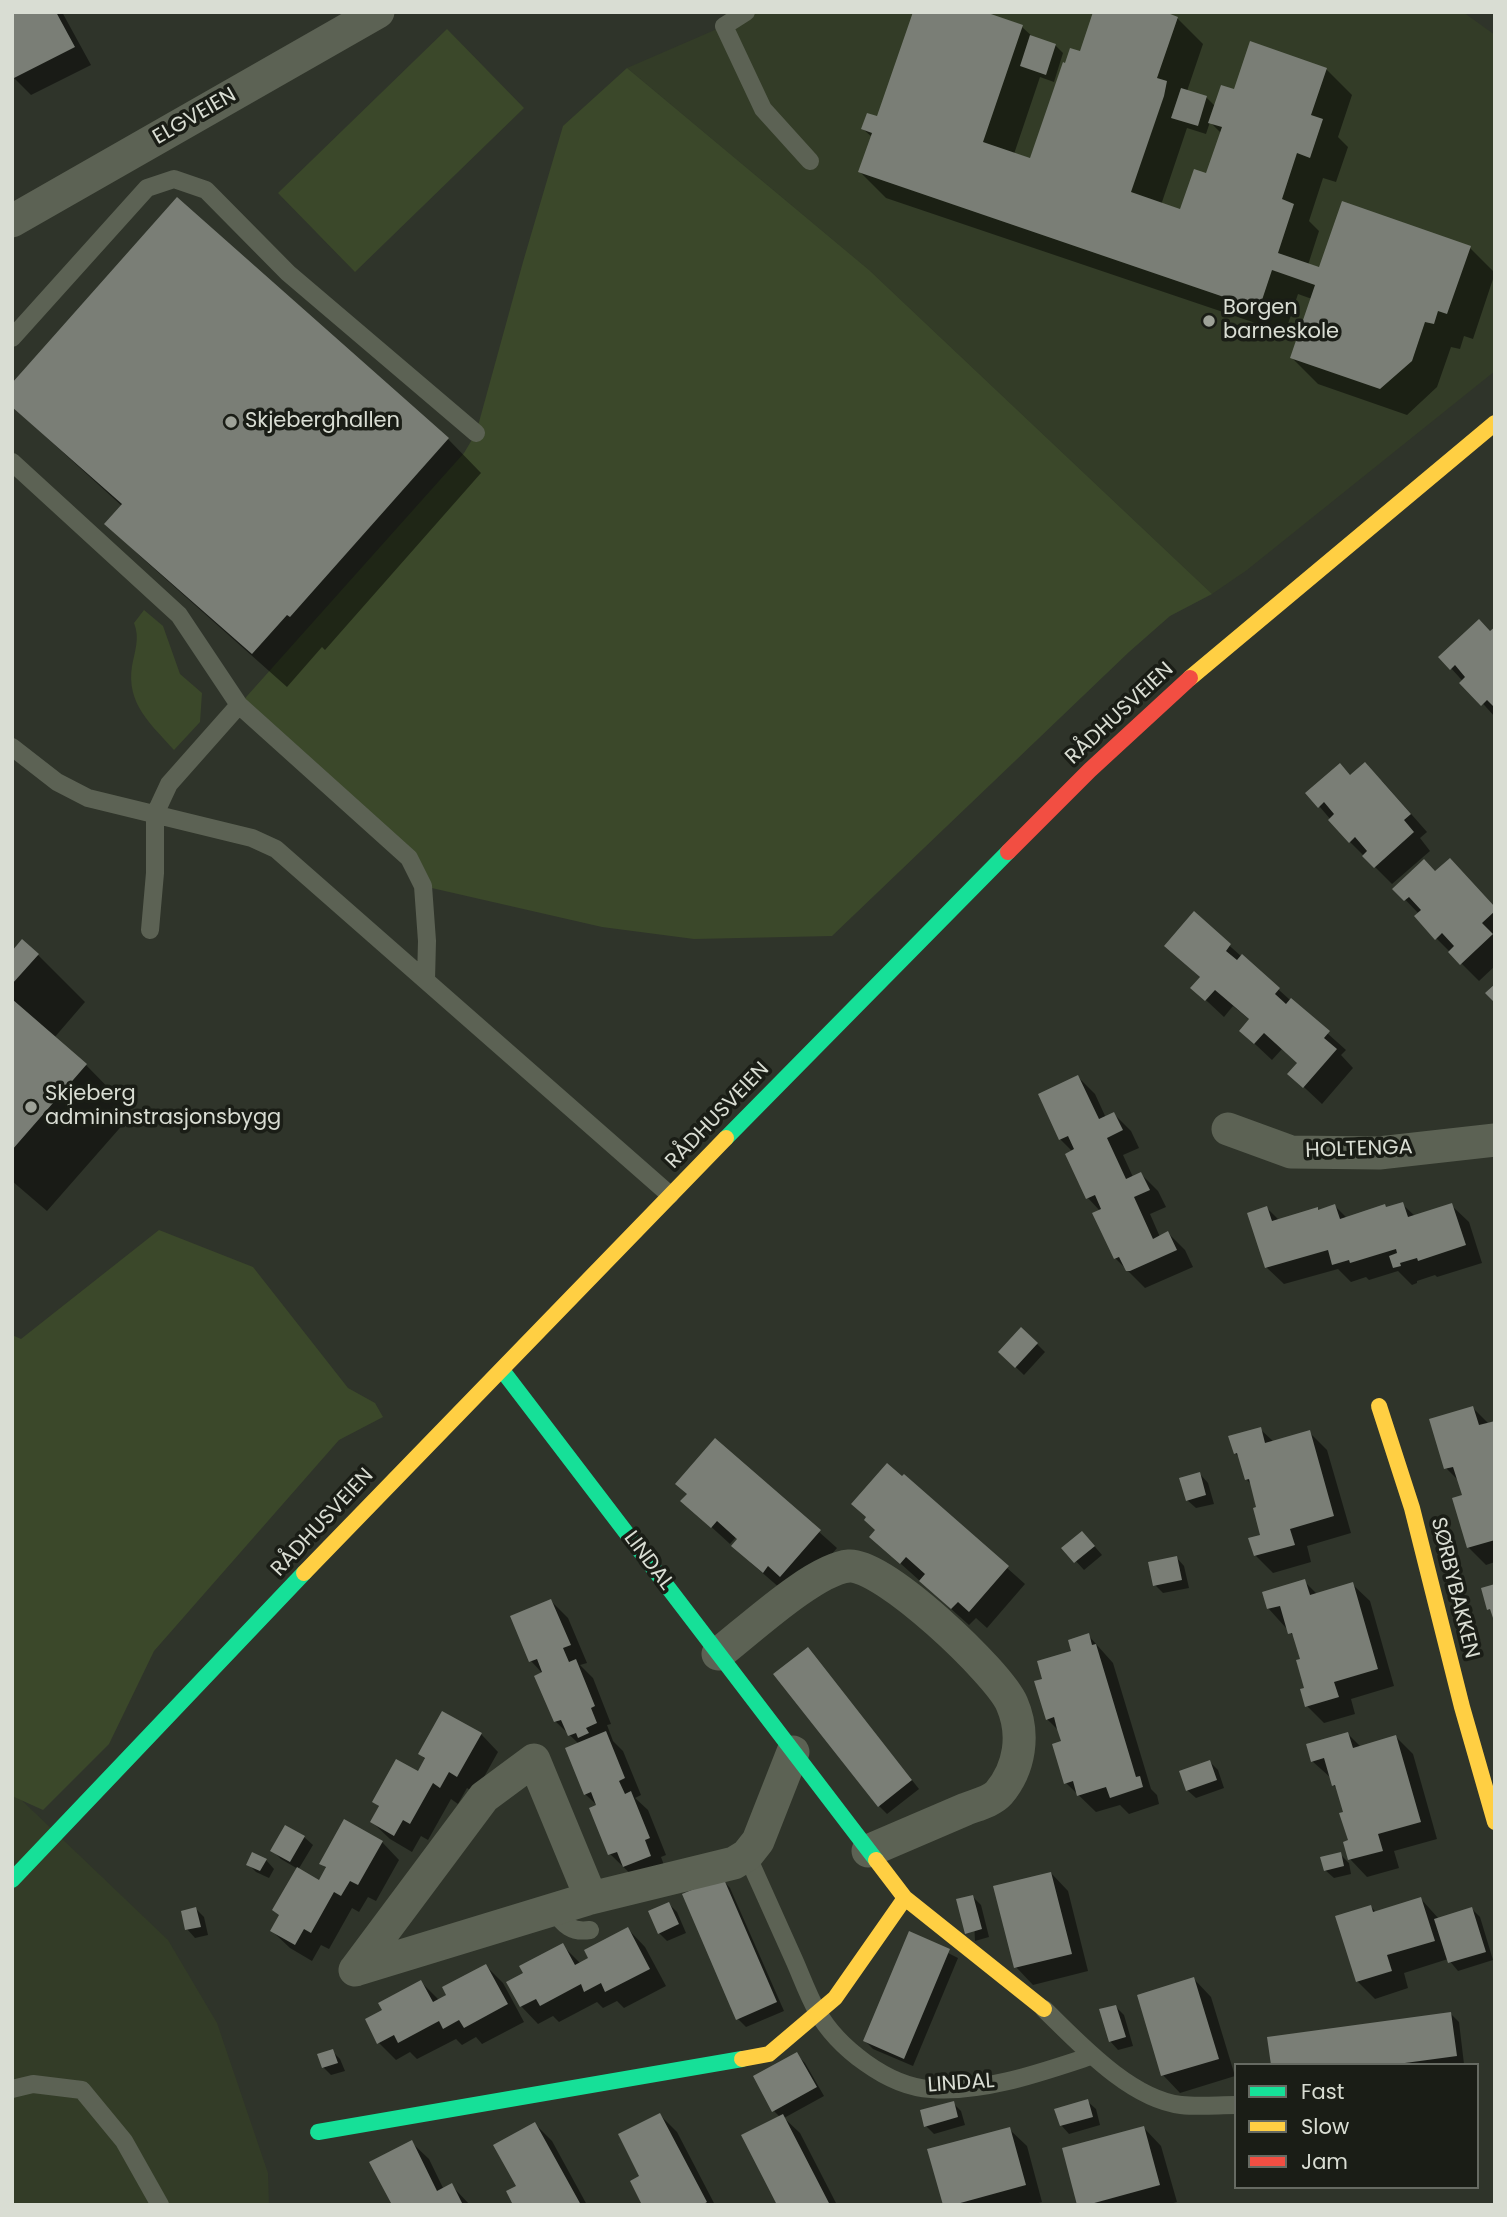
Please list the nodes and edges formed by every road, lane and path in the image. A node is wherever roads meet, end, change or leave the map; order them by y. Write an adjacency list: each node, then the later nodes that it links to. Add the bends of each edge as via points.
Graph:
1 (378, 12): 4 (street, ELGVEIEN)
2 (746, 12): 3 (lane, via 724,26 763,109)
3 (810, 161)
4 (12, 221)
5 (12, 338): 7 (lane, via 147,188 174,179 206,190 288,272)
6 (1495, 423): 18 (street, RÅDHUSVEIEN, via 1217,655 1090,770)
7 (476, 433)
8 (12, 462): 9 (lane, via 179,615)
9 (239, 705): 13 (lane, via 169,784); 15 (lane, via 409,858 423,886)
10 (12, 747): 12 (lane)
11 (12, 757): 12 (lane)
12 (31, 763): 13 (lane, via 88,798)
13 (155, 814): 14 (lane); 15 (lane, via 252,838 276,849)
14 (150, 930)
15 (426, 980): 18 (lane)
16 (1228, 1129): 17 (street, HOLTENGA, via 1291,1152 1379,1153)
17 (1495, 1140)
18 (670, 1195): 19 (street, RÅDHUSVEIEN)
19 (502, 1370): 21 (street, LINDAL); 26 (street, RÅDHUSVEIEN)
20 (1379, 1406): 23 (street, SØRBYBAKKEN, via 1412,1508)
21 (718, 1654): 22 (street, LINDAL); 24 (street, via 793,1595 830,1571 852,1565 882,1577 911,1597 998,1684 1011,1702 1020,1732 1012,1774 997,1796)
22 (793, 1752): 24 (street, LINDAL); 25 (street, via 758,1841)
23 (1495, 1822)
24 (868, 1851): 27 (street, LINDAL)
25 (747, 1855): 28 (street); 30 (lane, LINDAL)
26 (12, 1880)
27 (905, 1898): 29 (street, LINDAL); 30 (street, via 835,1998)
28 (591, 1914): 28 (street, via 554,1910 355,1970 484,1797 534,1760)
29 (1044, 2009): 31 (lane, LINDAL)
30 (818, 2012): 31 (lane, LINDAL, via 867,2064 899,2081 933,2090 1024,2078); 34 (street, via 769,2054)
31 (1091, 2056): 33 (lane, LINDAL, via 1152,2096 1180,2105)
32 (12, 2090): 35 (lane, via 33,2084 82,2090 124,2141)
33 (1234, 2105)
34 (318, 2132)
35 (160, 2205)

